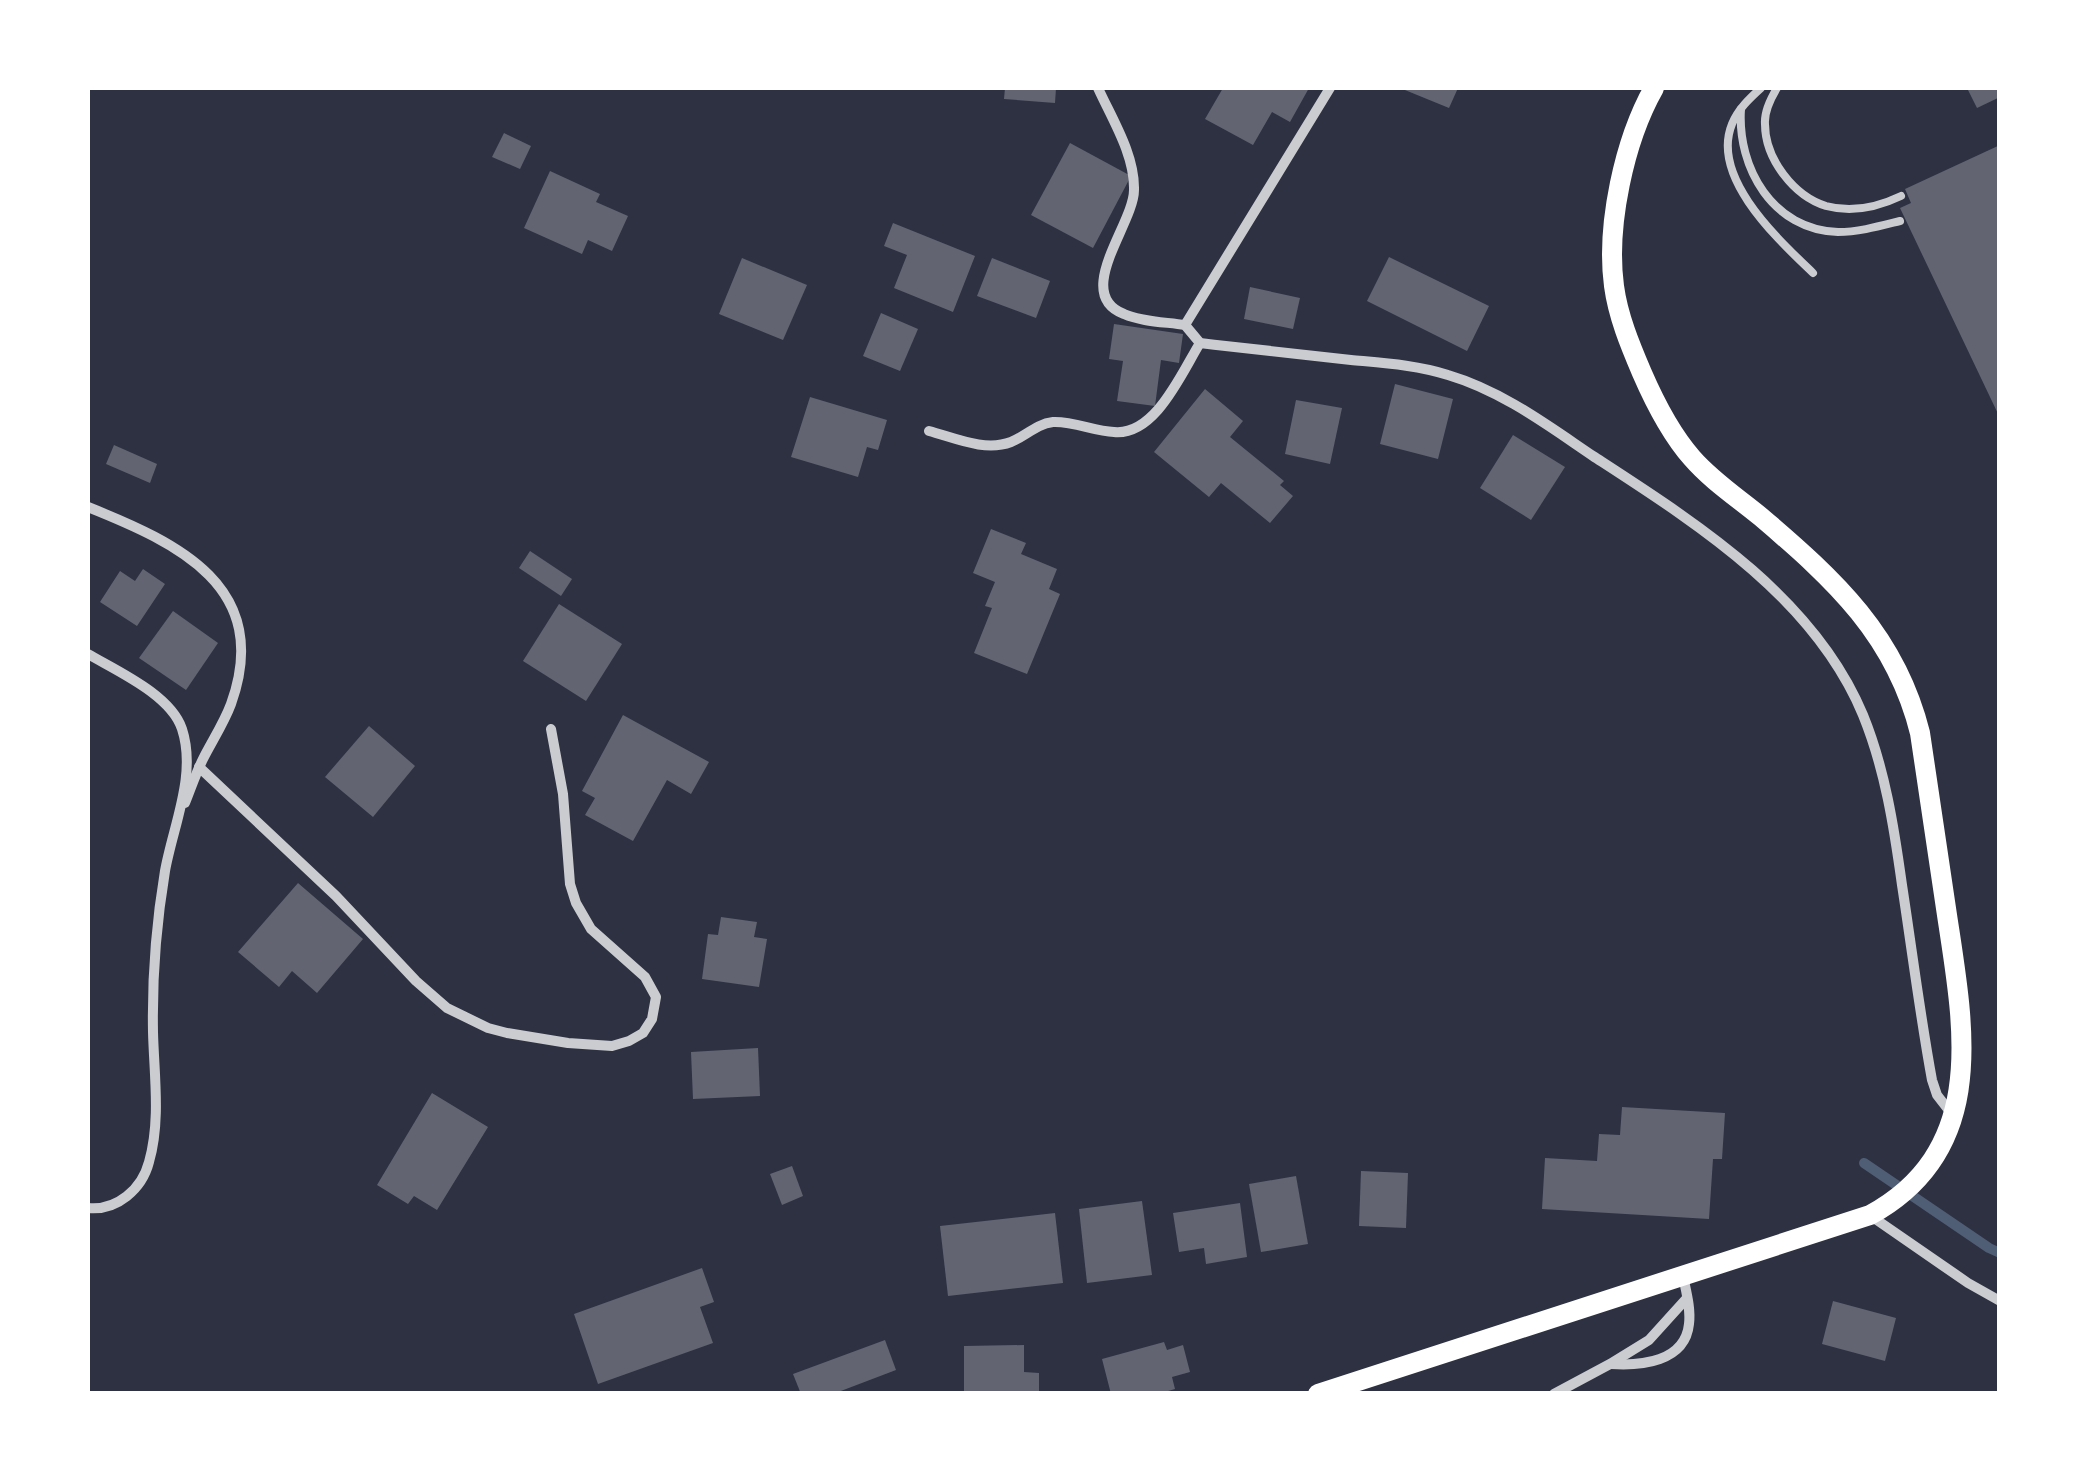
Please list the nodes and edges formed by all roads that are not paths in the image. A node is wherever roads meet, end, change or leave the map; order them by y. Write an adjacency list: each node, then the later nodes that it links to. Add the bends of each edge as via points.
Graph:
1 (1098, 88): 10 (street, via 1128,157 1134,194 1107,261 1105,297 1120,313)
2 (1330, 88): 10 (street)
3 (1654, 88): 18 (main road, via 1638,121 1614,212 1621,320 1652,396 1683,447 1860,612 1909,694 1958,991 1962,1054)
4 (1761, 88): 6 (lane)
5 (1778, 88): 7 (lane, via 1767,107 1767,140 1796,188 1811,200 1850,209)
6 (1740, 109): 8 (lane, via 1747,163 1785,214 1821,230 1858,231); 9 (lane, via 1728,141 1740,188)
7 (1902, 196)
8 (1900, 221)
9 (1814, 274)
10 (1185, 324): 11 (street)
11 (1200, 344): 12 (street, via 1152,419 1135,430 1052,422 994,446); 18 (street, via 1404,366 1485,389 1694,524 1780,596 1837,663 1871,737 1895,838 1932,1080)
12 (929, 431)
13 (88, 507): 16 (street, via 187,555 219,585 236,614 242,640 236,685)
14 (88, 654): 17 (street, via 147,690 178,719 187,770)
15 (551, 728): 16 (street, via 576,904 591,929 646,977 656,997 643,1032 612,1046 507,1033 447,1008)
16 (200, 767): 17 (street)
17 (172, 836): 19 (street, via 153,967 155,1116 149,1162 128,1196 106,1208)
18 (1954, 1117): 20 (main road, via 1919,1179)
19 (88, 1208)
20 (1870, 1215): 21 (main road); 23 (street)
21 (1683, 1276): 22 (street); 25 (main road)
22 (1688, 1298): 24 (street, via 1649,1340); 24 (street, via 1689,1326 1675,1350 1653,1363)
23 (2000, 1301)
24 (1610, 1364): 26 (street)
25 (1318, 1394)
26 (1554, 1394)

